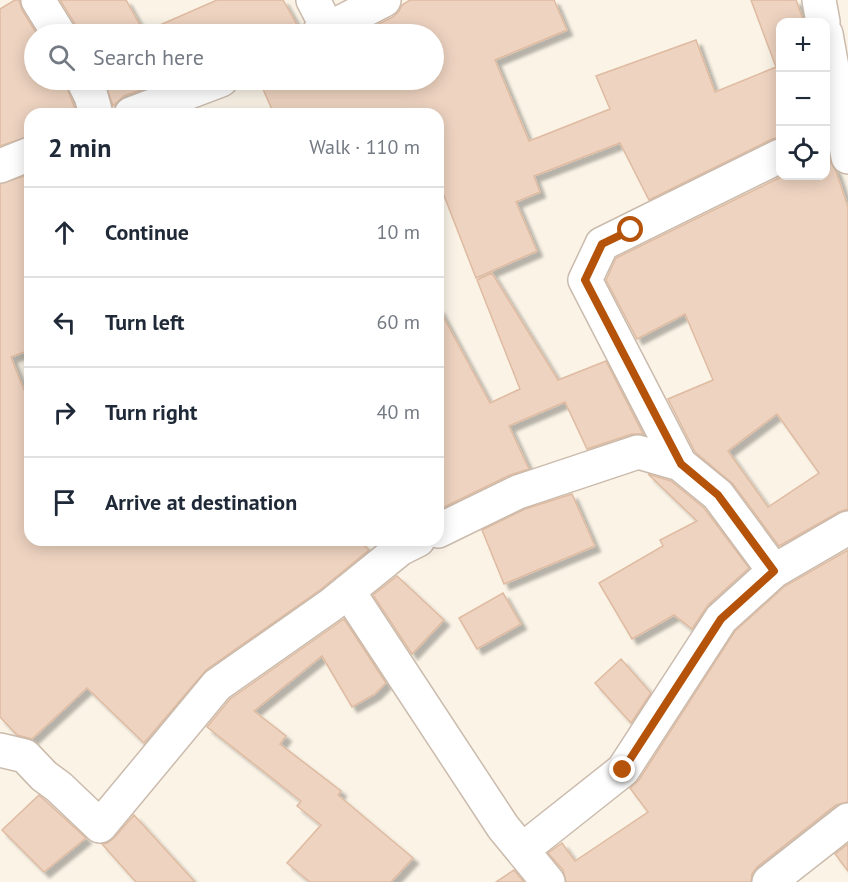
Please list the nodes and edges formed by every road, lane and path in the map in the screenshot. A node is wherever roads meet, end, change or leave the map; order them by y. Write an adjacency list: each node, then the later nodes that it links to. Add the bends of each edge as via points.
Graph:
1 (38, 0): 6 (street)
2 (313, 0): 7 (street)
3 (384, 0): 8 (street)
4 (819, 0): 5 (street)
5 (822, 18)
6 (53, 24)
7 (320, 24)
8 (338, 24)
9 (829, 72): 14 (street)
10 (88, 90): 12 (street)
11 (194, 90): 13 (street)
12 (94, 108)
13 (147, 108)
14 (834, 129): 16 (street)
15 (24, 156): 18 (street)
16 (848, 157)
17 (776, 158): 19 (street, via 602,244 585,280)
18 (0, 166)
19 (681, 464): 20 (street, via 638,452 518,492); 23 (street, via 718,495)
20 (444, 528)
21 (848, 528): 23 (street)
22 (406, 546): 24 (street)
23 (774, 571): 27 (street, via 721,619 623,770)
24 (348, 591): 25 (street, via 217,685 100,826 25,756); 27 (street, via 502,827)
25 (0, 750)
26 (848, 820): 29 (street)
27 (522, 850): 28 (street)
28 (548, 882)
29 (769, 882)

